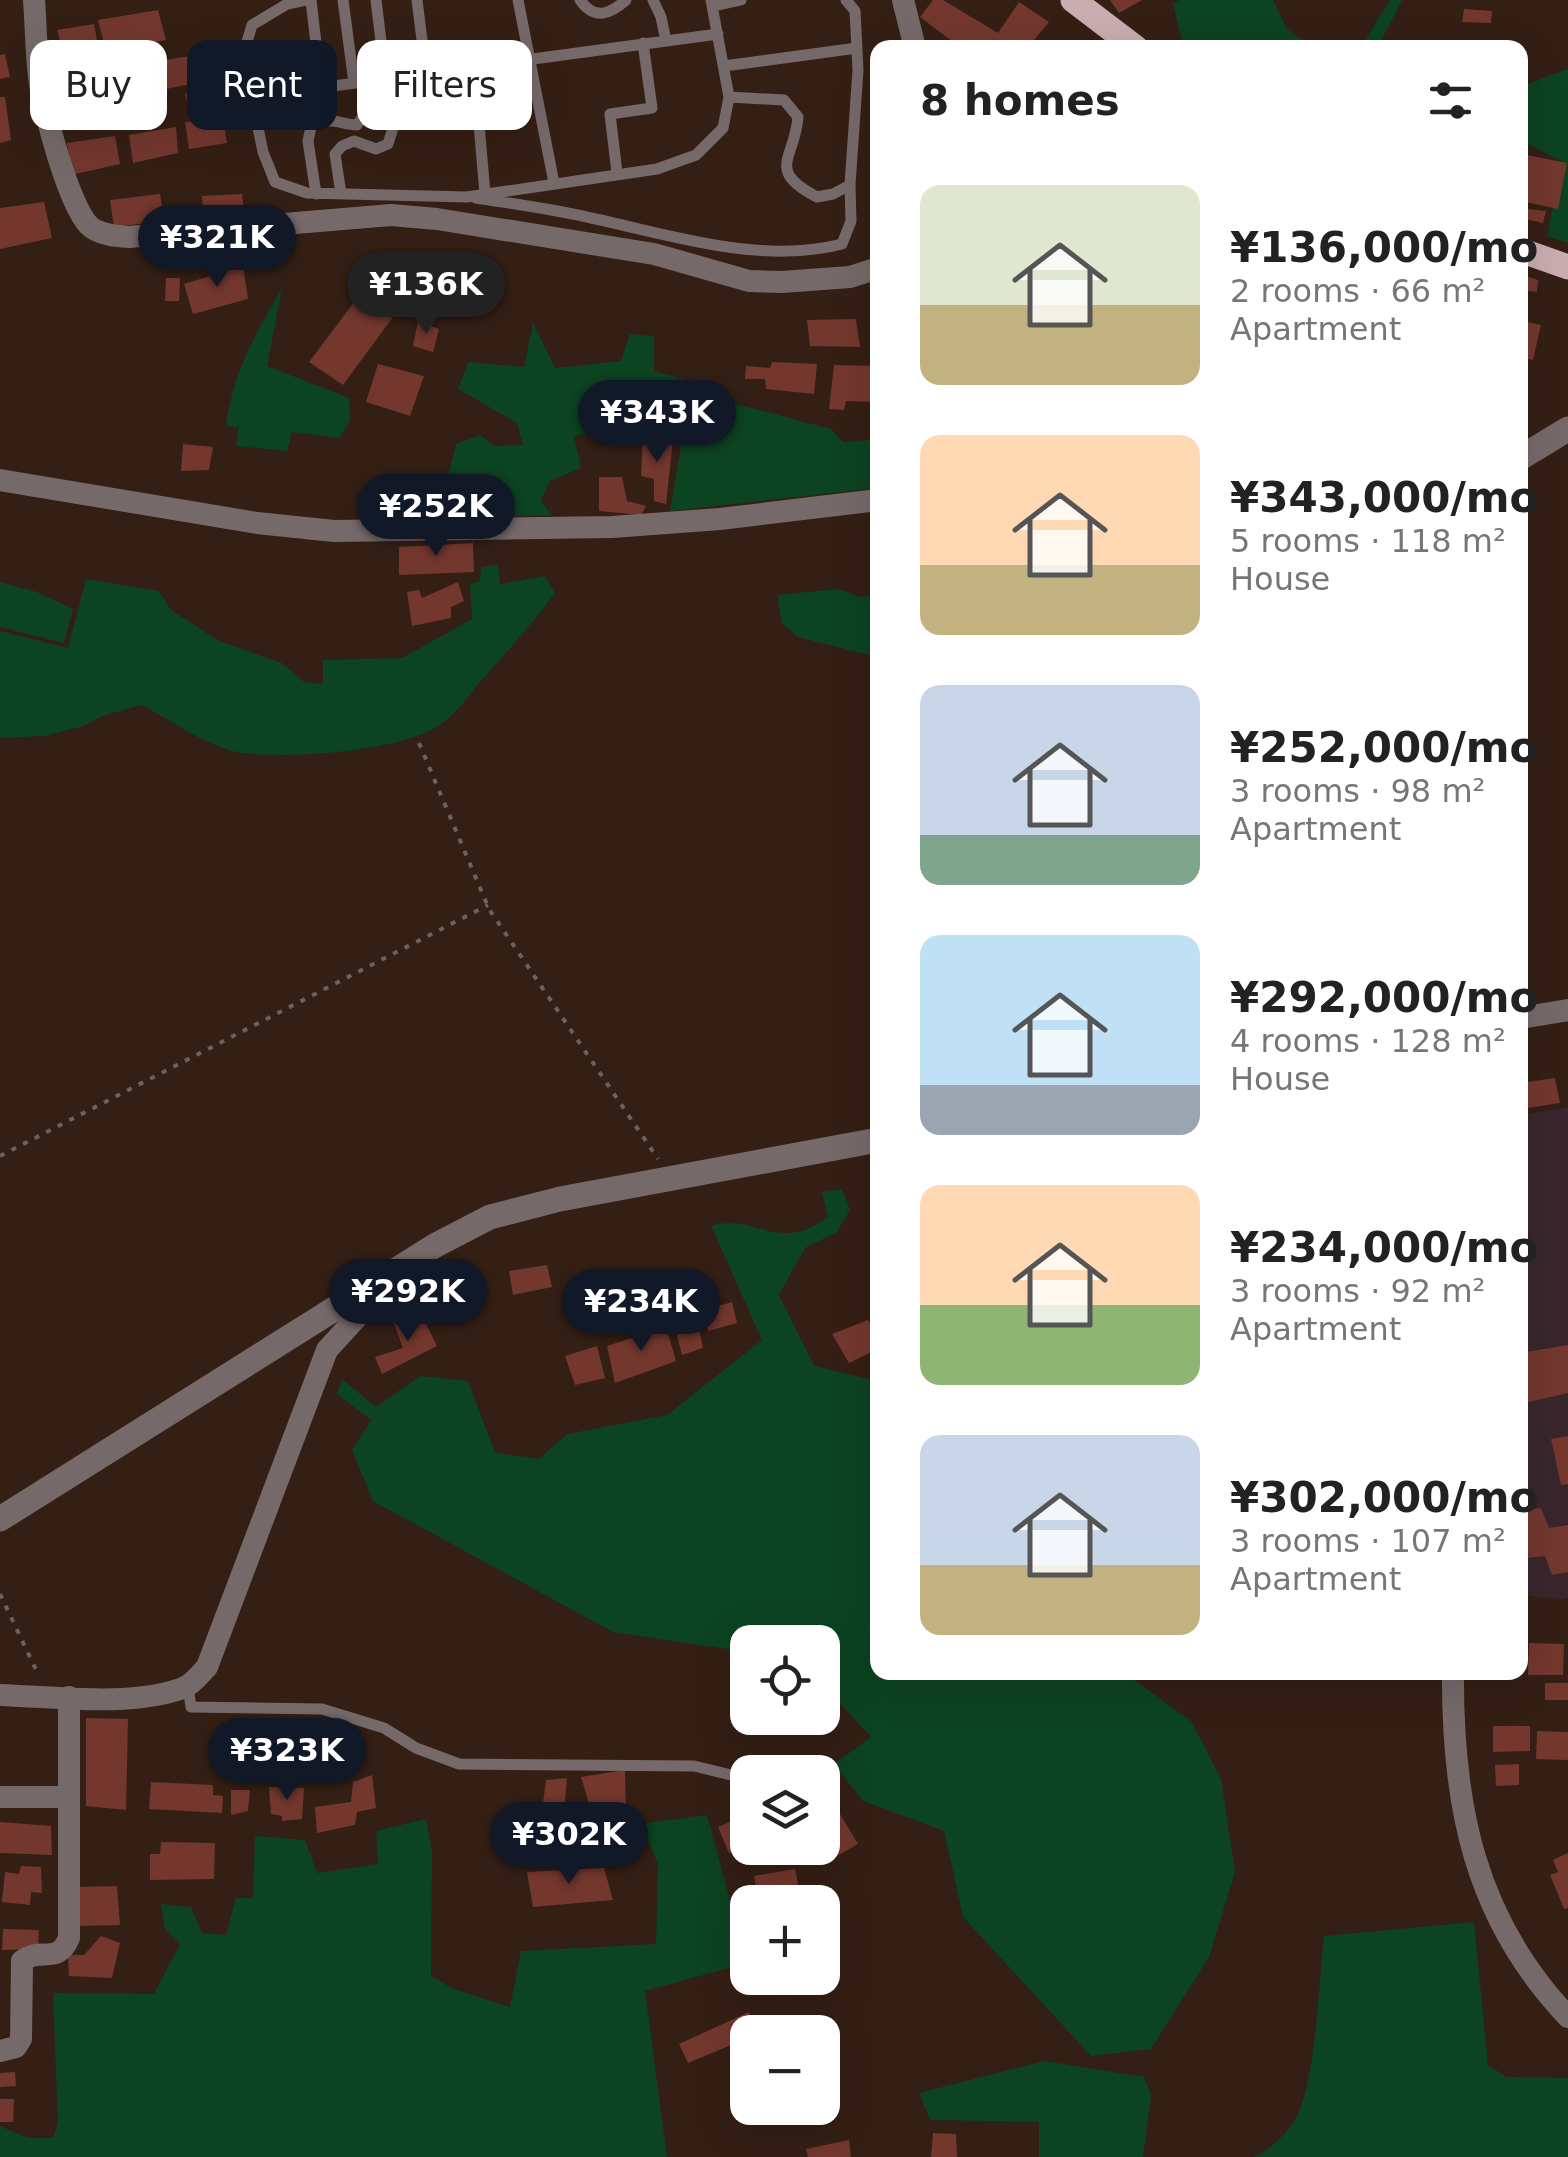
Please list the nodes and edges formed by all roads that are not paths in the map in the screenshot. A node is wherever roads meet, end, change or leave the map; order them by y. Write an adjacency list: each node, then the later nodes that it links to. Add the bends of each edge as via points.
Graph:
1 (34, 0): 44 (street, via 39,80 64,174 82,219 111,236 391,215 654,254 749,281)
2 (308, 0): 16 (lane, via 252,25); 17 (lane)
3 (343, 0): 29 (lane)
4 (376, 0): 18 (lane)
5 (417, 0): 19 (lane)
6 (518, 0): 20 (lane)
7 (580, 0): 8 (lane, via 597,14)
8 (626, 0)
9 (653, 0): 21 (lane)
10 (740, 0): 14 (lane)
11 (846, 0): 25 (lane, via 855,11)
12 (903, 0): 22 (street)
13 (1074, 0): 23 (main road)
14 (712, 3): 15 (lane)
15 (718, 34): 21 (lane); 28 (lane)
16 (247, 40)
17 (314, 40)
18 (381, 40)
19 (422, 40)
20 (527, 40)
21 (666, 40): 24 (lane)
22 (914, 40)
23 (1126, 40)
24 (643, 44): 26 (lane); 35 (lane, via 652,108 610,114)
25 (857, 48): 28 (lane); 37 (lane)
26 (532, 58)
27 (532, 63): 36 (lane)
28 (724, 66): 30 (lane)
29 (357, 72)
30 (729, 97): 35 (lane, via 722,128 696,155); 37 (lane, via 784,100 798,117 786,158 791,181 816,197)
31 (357, 125): 38 (lane, via 319,120 311,127)
32 (259, 130): 38 (lane, via 275,182)
33 (392, 130): 39 (lane, via 388,144 376,150 354,141 342,146 336,154)
34 (480, 130): 40 (lane)
35 (618, 174): 36 (lane)
36 (554, 183): 40 (lane)
37 (850, 185): 41 (lane, via 852,220 842,244 818,250 742,248)
38 (316, 194): 39 (lane)
39 (341, 194): 41 (lane)
40 (486, 194): 41 (lane)
41 (467, 197)
42 (1528, 253): 43 (main road)
43 (1568, 267)
44 (870, 271)
45 (1568, 429): 46 (street)
46 (1528, 453)
47 (0, 480): 48 (street, via 334,531 612,527)
48 (870, 501)
49 (1568, 1010): 50 (street)
50 (1528, 1017)
51 (870, 1142): 52 (street, via 560,1199 490,1218)
52 (436, 1245): 53 (street); 55 (street, via 327,1350 207,1667)
53 (0, 1519)
54 (1453, 1680): 61 (street, via 1457,1784 1474,1858 1524,1963)
55 (188, 1686): 57 (street, via 152,1695); 58 (lane, via 191,1707 322,1708 459,1764 694,1766)
56 (0, 1695): 57 (street)
57 (59, 1697): 60 (street)
58 (730, 1775)
59 (0, 1797): 60 (street)
60 (68, 1797): 62 (street, via 69,1938 56,1954 30,1954 22,1961 21,2040)
61 (1568, 2017)
62 (0, 2051)

